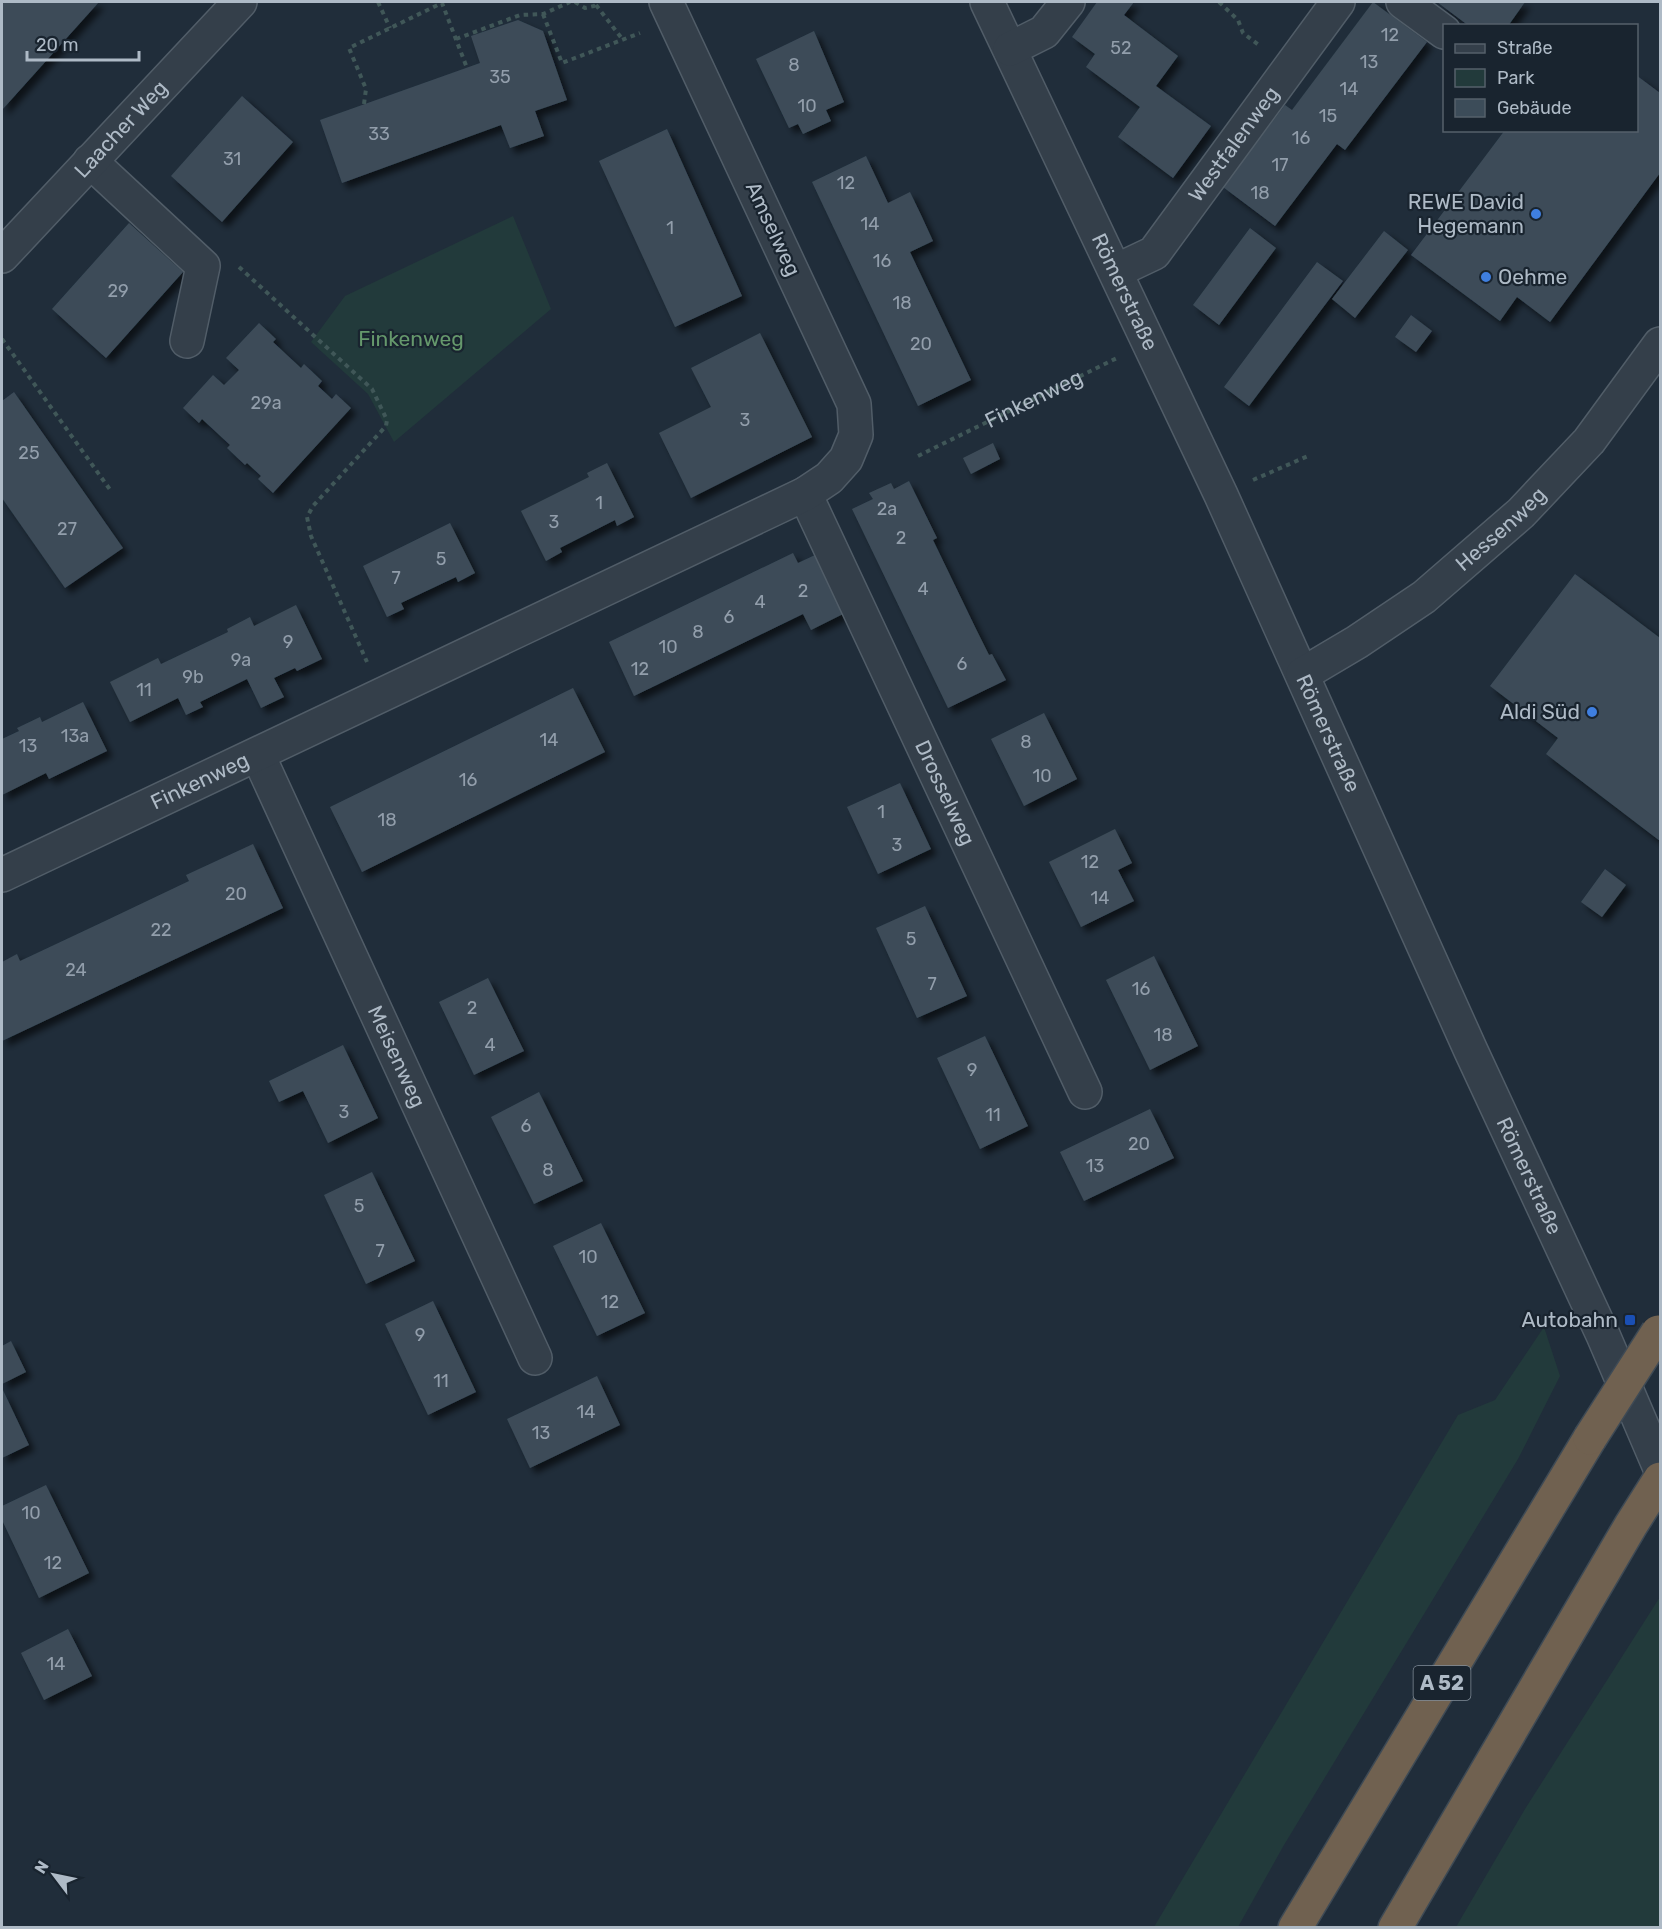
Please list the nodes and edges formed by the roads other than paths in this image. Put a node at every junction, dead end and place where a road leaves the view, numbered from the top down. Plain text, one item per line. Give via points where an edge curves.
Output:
1 (240, 2) edge
2 (987, 2) edge
3 (1068, 2) edge
4 (1338, 2) edge
5 (1403, 2) edge
6 (670, 10) edge
7 (1443, 31) edge
8 (1010, 49) junction
9 (90, 161) junction
10 (2, 256) edge
11 (1116, 271) junction
12 (187, 341) dead end
13 (1660, 344) edge
14 (846, 459) joint
15 (805, 494) junction
16 (1303, 674) junction
17 (258, 755) junction
18 (2, 875) edge
19 (1085, 1092) dead end
20 (1659, 1330) edge
21 (535, 1358) dead end
22 (1660, 1468) edge
23 (1660, 1479) edge
24 (1295, 1928) edge
25 (1395, 1928) edge

1 - 9 street, Laacher Weg
2 - 8 street, Römerstraße
3 - 8 street via 1044,32
4 - 11 street, Westfalenweg via 1154,253
5 - 7 street
6 - 14 street, Amselweg via 854,404 856,435
8 - 11 street, Römerstraße
9 - 10 street, Laacher Weg
9 - 12 street via 203,266
11 - 16 street, Römerstraße
13 - 16 street, Hessenweg via 1589,441 1521,513 1424,597
14 - 15 street, Finkenweg via 829,478
15 - 17 street, Finkenweg
15 - 19 street, Drosselweg
16 - 22 street, Römerstraße
17 - 18 street, Finkenweg
17 - 21 street, Meisenweg
20 - 24 highway, A 52, bridge
23 - 25 highway

